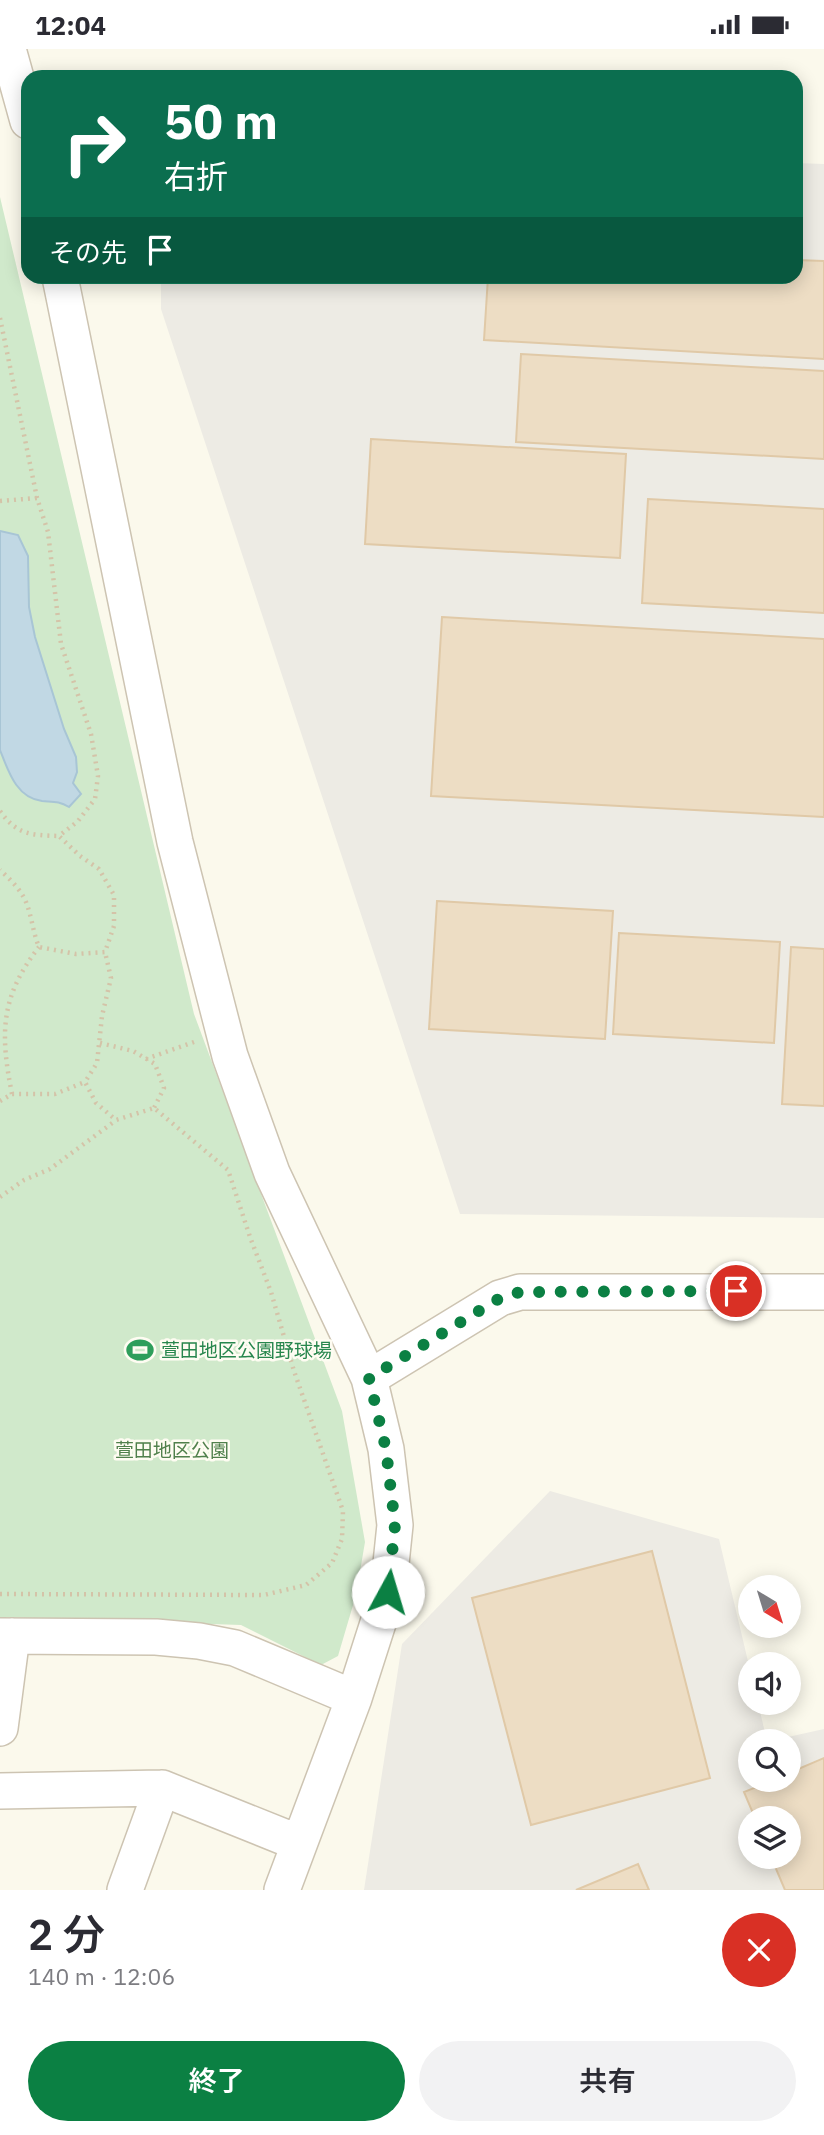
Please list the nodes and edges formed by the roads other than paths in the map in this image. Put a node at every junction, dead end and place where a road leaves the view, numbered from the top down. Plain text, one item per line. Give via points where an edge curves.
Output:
1 (8, 49) edge
2 (21, 96) edge
3 (61, 284) edge
4 (824, 1292) edge
5 (369, 1378) junction
6 (6, 1636) edge
7 (354, 1699) junction
8 (0, 1728) edge
9 (162, 1788) junction
10 (0, 1791) edge
11 (299, 1843) junction
12 (124, 1890) edge
13 (282, 1890) edge

1 - 2 street
3 - 5 street via 175,842 230,1056 272,1174
4 - 5 street via 520,1292 500,1298
5 - 7 street via 386,1449 395,1525 388,1592
6 - 7 street via 199,1641 235,1648
6 - 8 street
7 - 11 street
9 - 10 street
9 - 11 street
9 - 12 street
11 - 13 street

